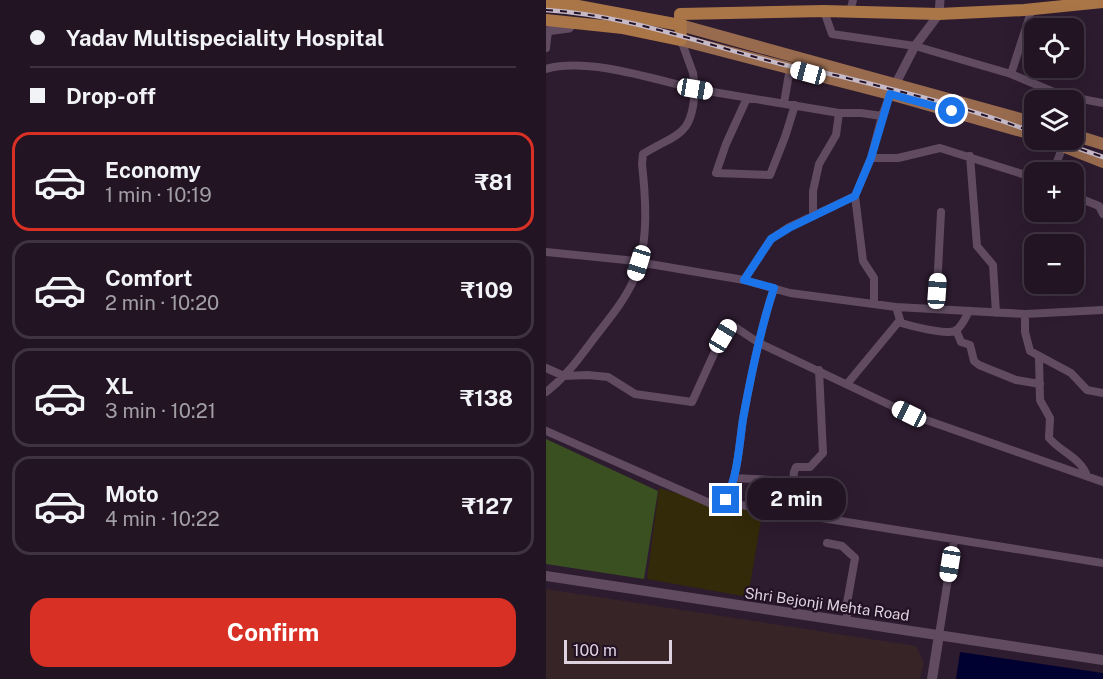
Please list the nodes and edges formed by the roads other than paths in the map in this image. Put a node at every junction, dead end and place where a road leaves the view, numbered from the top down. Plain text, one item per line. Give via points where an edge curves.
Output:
1 (940, 0) edge
2 (1079, 2) edge
3 (1103, 2) edge
4 (546, 4) edge
5 (572, 4) edge
6 (852, 6) edge
7 (1032, 9) junction
8 (824, 11) junction
9 (939, 14) junction
10 (680, 20) junction
11 (547, 27) edge
12 (681, 40) junction
13 (915, 46) junction
14 (546, 48) edge
15 (790, 68) junction
16 (546, 69) edge
17 (1011, 74) junction
18 (695, 89) junction
19 (893, 89) junction
20 (1050, 90) edge
21 (747, 98) junction
22 (1084, 98) edge
23 (784, 103) junction
24 (1103, 103) edge
25 (795, 105) junction
26 (839, 113) junction
27 (882, 116) junction
28 (1024, 120) edge
29 (1024, 131) edge
30 (1084, 138) edge
31 (1103, 144) edge
32 (1073, 150) edge
33 (970, 156) junction
34 (871, 158) junction
35 (1103, 162) edge
36 (1024, 174) edge
37 (855, 196) junction
38 (1084, 200) edge
39 (941, 212) dead end
40 (1103, 214) edge
41 (813, 216) junction
42 (546, 252) edge
43 (639, 263) junction
44 (744, 280) junction
45 (774, 288) junction
46 (874, 304) junction
47 (896, 307) junction
48 (936, 309) junction
49 (1103, 310) edge
50 (969, 311) junction
51 (996, 313) junction
52 (1025, 314) junction
53 (900, 320) junction
54 (956, 330) junction
55 (759, 343) junction
56 (1039, 358) junction
57 (546, 368) edge
58 (819, 370) junction
59 (564, 376) junction
60 (847, 384) junction
61 (1040, 384) junction
62 (546, 392) edge
63 (1103, 393) edge
64 (546, 430) edge
65 (1087, 476) junction
66 (735, 478) junction
67 (1103, 482) edge
68 (720, 502) junction
69 (954, 541) junction
70 (827, 543) dead end
71 (1103, 563) edge
72 (546, 576) edge
73 (847, 622) junction
74 (939, 635) junction
75 (1103, 660) edge
76 (933, 679) edge

1 - 9 street
2 - 3 highway
2 - 7 highway
4 - 5 highway
5 - 10 highway
6 - 8 highway
6 - 9 highway
7 - 9 highway
7 - 17 street
8 - 10 highway
8 - 13 street via 832,34
9 - 13 street
10 - 12 highway
10 - 19 main road
11 - 12 highway via 568,21
11 - 14 street
12 - 15 main road
12 - 18 street
13 - 17 street
13 - 19 street
15 - 19 main road
15 - 23 street
16 - 18 street via 560,65 607,68
17 - 20 street
18 - 21 street
18 - 43 street via 694,111 683,132 643,154 644,229
19 - 27 street
19 - 28 main road
19 - 29 main road
21 - 23 street
21 - 25 street via 716,172 770,176
22 - 24 street
23 - 25 street
25 - 26 street
26 - 27 street
26 - 41 street via 836,135 819,164
27 - 34 street
30 - 31 main road
32 - 35 main road
33 - 34 street via 940,148 898,158
33 - 36 street
33 - 51 street via 977,246 993,266
34 - 37 street
37 - 41 street
37 - 46 street via 863,261 874,278
38 - 40 street via 1099,206
39 - 48 street
41 - 44 street via 771,239
42 - 43 street
43 - 44 street
43 - 59 street via 634,280 612,315
44 - 45 street
45 - 46 street
45 - 55 street
46 - 47 street
47 - 48 street
47 - 53 street
48 - 50 street
49 - 52 street
50 - 51 street
50 - 54 street
51 - 52 street
52 - 56 street via 1027,342
53 - 54 street via 926,330
53 - 60 street
54 - 61 street via 961,342 970,345 979,365 1016,380
55 - 58 street
55 - 59 street via 729,326 692,402 635,394 608,377
55 - 66 street
56 - 61 street
56 - 63 street via 1071,373 1087,390
57 - 59 street
58 - 60 street
58 - 66 street via 823,453 810,467 796,467 793,481
59 - 62 street
60 - 65 street via 909,414
61 - 65 street via 1040,400 1050,418 1049,438 1079,461
64 - 68 street via 714,505
65 - 67 street
66 - 68 street via 726,500
68 - 69 street
69 - 71 street
69 - 74 street
70 - 73 street via 842,546 855,558
72 - 73 main road, Shri Bejonji Mehta Road
73 - 74 main road, Shri Bejonji Mehta Road
74 - 75 main road, Shri Bejonji Mehta Road
74 - 76 main road

